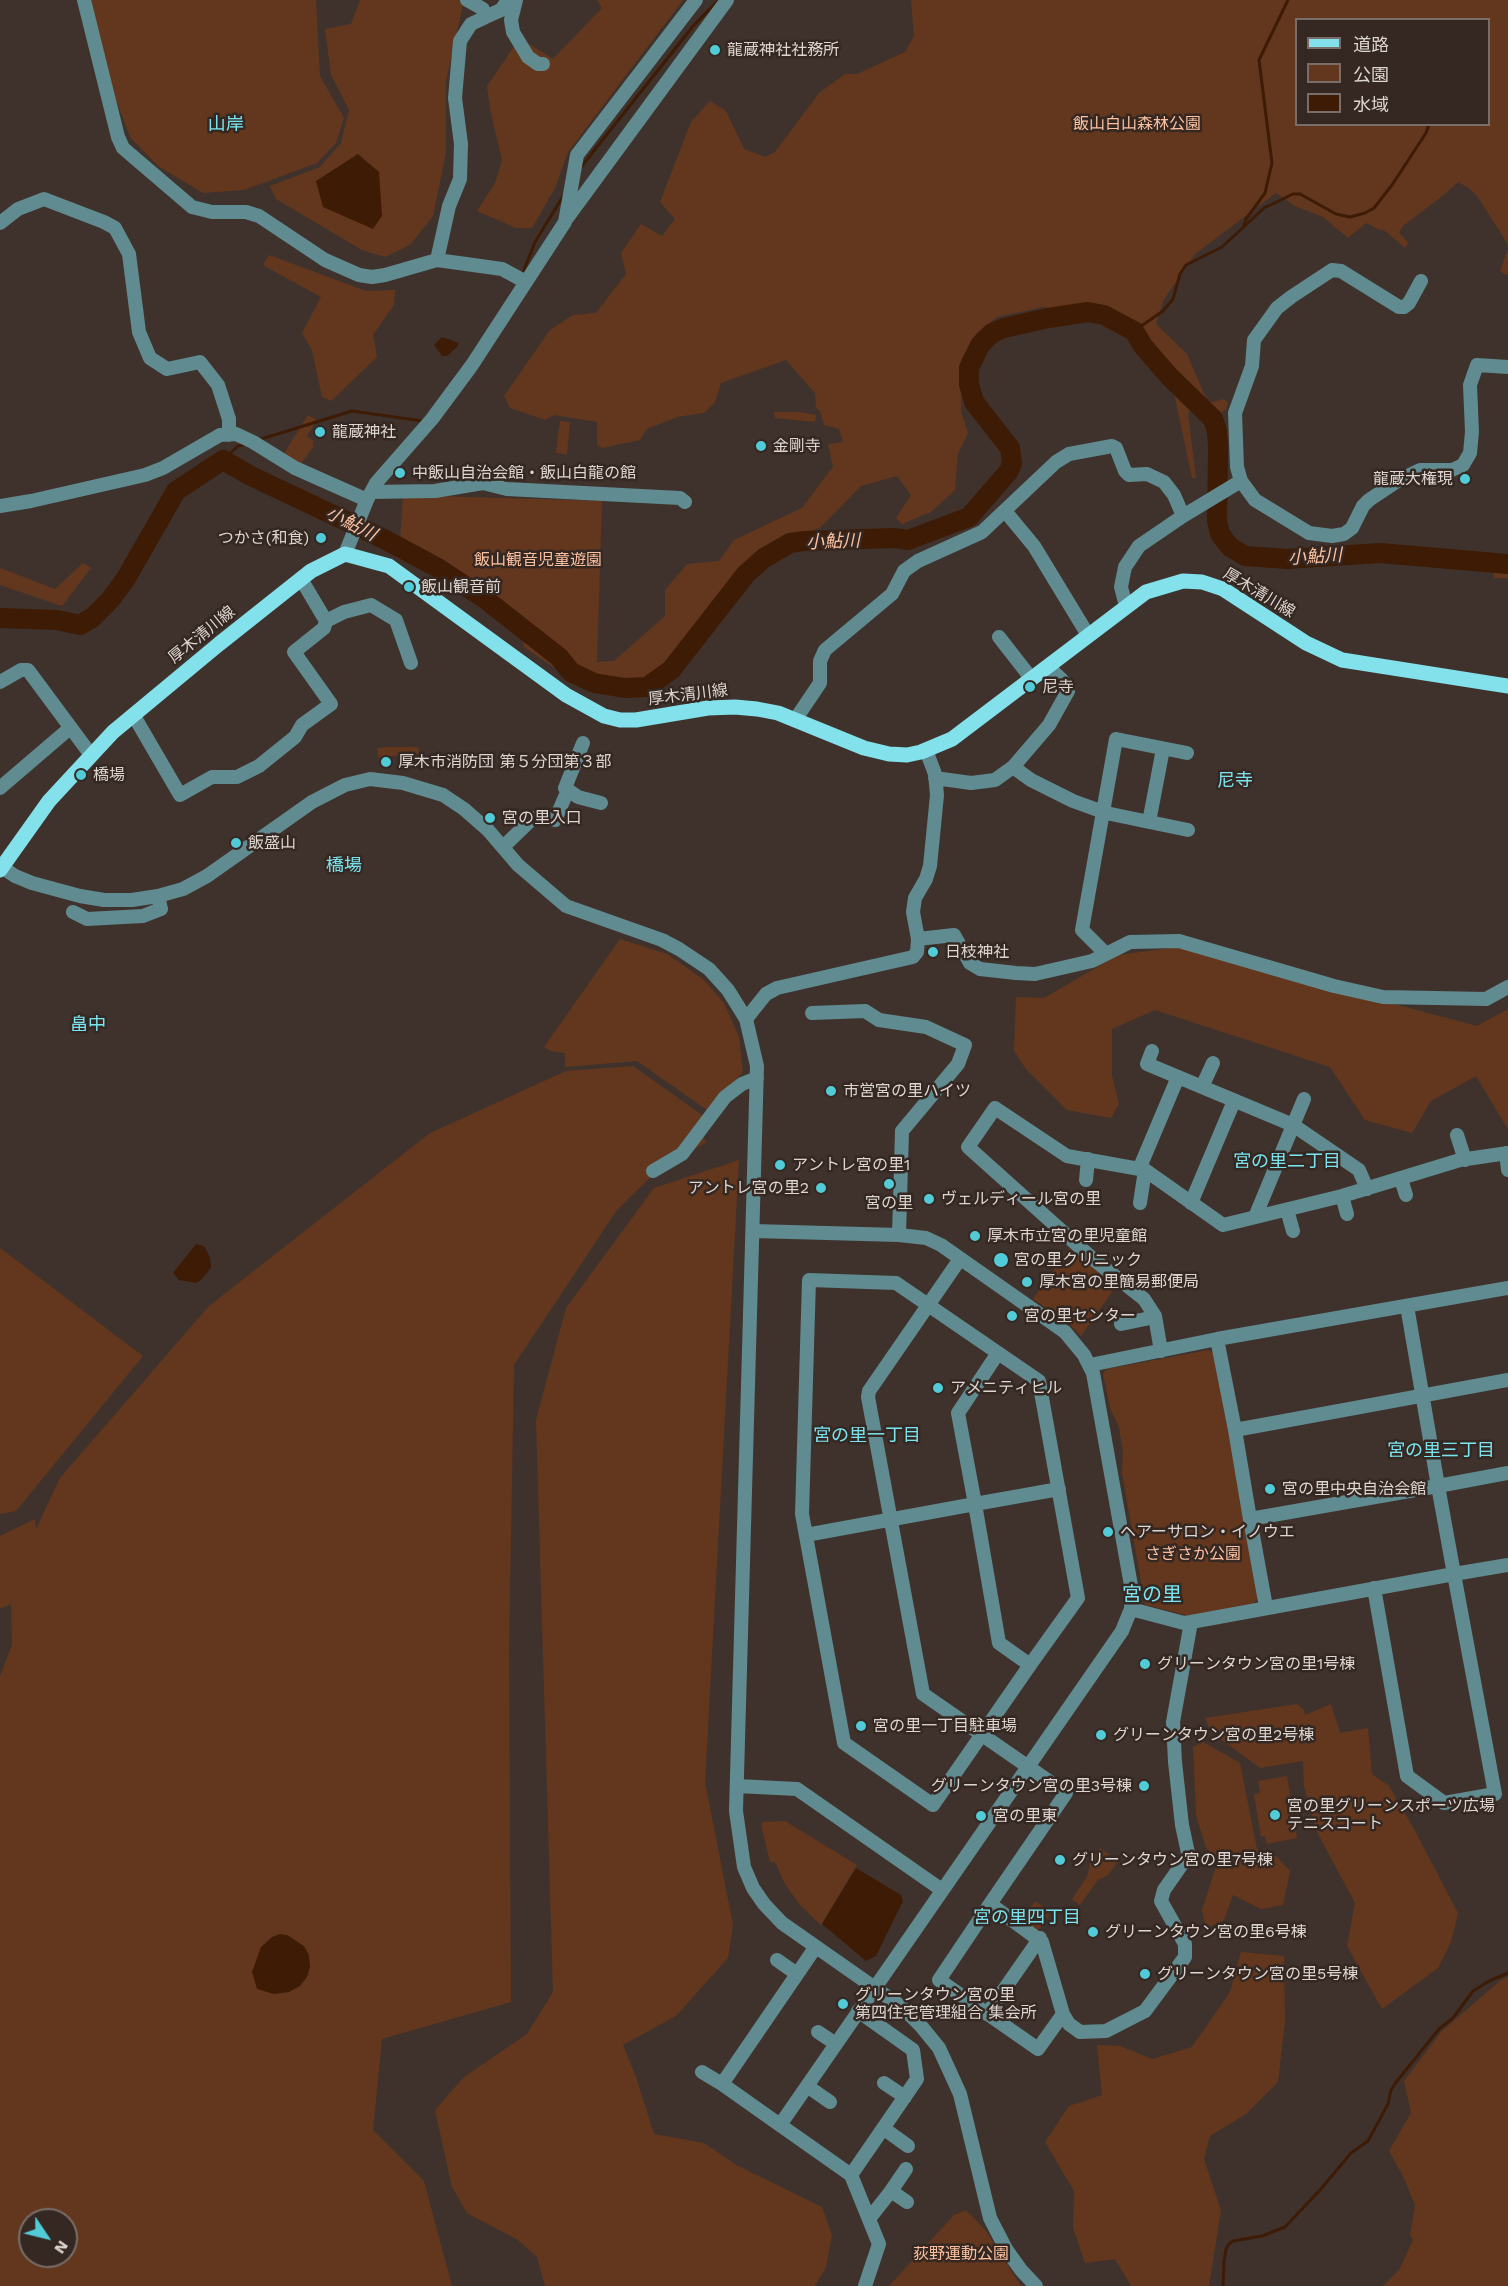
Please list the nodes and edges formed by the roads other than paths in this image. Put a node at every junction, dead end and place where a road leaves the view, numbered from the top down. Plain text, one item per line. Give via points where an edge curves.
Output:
1 (84, 0) edge
2 (508, 0) edge
3 (516, 0) edge
4 (696, 0) edge
5 (727, 0) edge
6 (461, 1) edge
7 (483, 18) junction
8 (543, 64) dead end
9 (564, 222) junction
10 (0, 223) edge
11 (437, 260) junction
12 (1421, 281) dead end
13 (526, 282) junction
14 (1508, 367) edge
15 (229, 435) junction
16 (1237, 483) junction
17 (367, 500) junction
18 (685, 502) dead end
19 (0, 506) edge
20 (1005, 511) junction
21 (1184, 515) junction
22 (348, 548) junction
23 (301, 579) junction
24 (1126, 606) junction
25 (327, 621) junction
26 (1088, 635) junction
27 (999, 637) dead end
28 (411, 663) dead end
29 (1048, 667) junction
30 (1031, 678) junction
31 (0, 682) edge
32 (1508, 686) edge
33 (134, 716) junction
34 (795, 720) junction
35 (70, 728) junction
36 (583, 743) dead end
37 (1163, 748) junction
38 (926, 750) junction
39 (1187, 753) dead end
40 (91, 755) junction
41 (1013, 768) junction
42 (935, 778) junction
43 (0, 788) edge
44 (568, 790) junction
45 (601, 803) dead end
46 (1103, 811) junction
47 (1149, 822) junction
48 (1188, 830) dead end
49 (503, 847) junction
50 (1, 868) edge
51 (158, 896) junction
52 (73, 912) dead end
53 (918, 939) junction
54 (1105, 953) junction
55 (1508, 987) edge
56 (812, 1013) dead end
57 (746, 1019) junction
58 (1152, 1051) dead end
59 (1213, 1063) dead end
60 (1178, 1077) junction
61 (757, 1078) junction
62 (1202, 1087) junction
63 (1304, 1099) dead end
64 (1234, 1101) junction
65 (1293, 1125) junction
66 (1457, 1135) dead end
67 (1507, 1153) edge
68 (1088, 1159) junction
69 (1465, 1160) junction
70 (1142, 1168) junction
71 (1508, 1170) edge
72 (653, 1171) dead end
73 (1401, 1179) junction
74 (1086, 1180) dead end
75 (1367, 1189) junction
76 (1406, 1195) dead end
77 (1342, 1196) junction
78 (1140, 1203) dead end
79 (1191, 1203) junction
80 (1287, 1210) junction
81 (1347, 1214) dead end
82 (1255, 1217) junction
83 (754, 1231) junction
84 (1293, 1231) dead end
85 (899, 1235) junction
86 (960, 1259) junction
87 (1508, 1288) edge
88 (928, 1305) junction
89 (1407, 1306) junction
90 (1155, 1317) junction
91 (1121, 1324) dead end
92 (1217, 1339) junction
93 (1161, 1351) junction
94 (998, 1353) junction
95 (1090, 1365) junction
96 (1508, 1380) edge
97 (1422, 1396) junction
98 (1235, 1430) junction
99 (1508, 1473) edge
100 (1438, 1485) junction
101 (1059, 1489) junction
102 (975, 1504) junction
103 (890, 1518) junction
104 (1250, 1519) junction
105 (806, 1534) junction
106 (1508, 1565) edge
107 (1454, 1574) junction
108 (1374, 1588) junction
109 (1266, 1607) junction
110 (1131, 1609) junction
111 (1191, 1622) junction
112 (1030, 1665) junction
113 (982, 1736) junction
114 (1028, 1766) junction
115 (737, 1786) junction
116 (1502, 1792) edge
117 (942, 1890) junction
118 (990, 1904) junction
119 (1040, 1938) junction
120 (815, 1947) junction
121 (777, 1960) dead end
122 (797, 1974) junction
123 (875, 1988) junction
124 (858, 2012) junction
125 (987, 2014) junction
126 (1063, 2014) junction
127 (818, 2032) dead end
128 (836, 2044) junction
129 (702, 2072) dead end
130 (884, 2083) dead end
131 (722, 2084) junction
132 (807, 2086) junction
133 (905, 2097) junction
134 (830, 2102) dead end
135 (780, 2124) junction
136 (883, 2128) junction
137 (908, 2146) dead end
138 (906, 2169) dead end
139 (851, 2175) junction
140 (891, 2191) junction
141 (908, 2202) dead end
142 (870, 2219) junction
143 (865, 2286) edge
144 (1036, 2286) edge

1 - 11 street via 123,148 192,207 259,216 325,260 359,275 385,275
2 - 7 street via 501,10
3 - 8 street via 511,20 513,32 528,57
4 - 9 street via 578,155
5 - 9 street
6 - 7 street via 483,9
7 - 11 street via 471,24 460,41 455,98 461,144 460,179 449,206
9 - 13 street
10 - 15 street via 18,209 44,200 115,228 129,254 139,332 150,358 167,369 200,362 218,385 229,419
11 - 13 street via 502,269
12 - 16 street via 1409,303 1399,307 1341,271 1332,270 1277,308 1254,340 1252,366 1235,413
13 - 17 street via 472,365 376,483
14 - 16 street via 1477,365 1470,385 1470,453 1463,465 1452,470 1420,470 1399,480 1369,500 1344,534 1309,533 1256,500
15 - 17 street via 253,442 295,468
15 - 19 street via 220,435 145,475
16 - 21 street
17 - 18 street via 483,483 507,489 680,498
17 - 22 street
20 - 21 street via 1069,454 1112,446 1129,475 1147,474 1164,482
20 - 26 street via 1034,546
20 - 34 street via 982,532 904,571 892,594 825,650 820,661 820,683
21 - 24 street via 1138,546 1129,560 1121,586
22 - 23 main road, 厚木清川線
22 - 34 main road, 厚木清川線 via 389,566 566,694 604,716 636,720 735,707 778,713
23 - 25 street
23 - 33 main road, 厚木清川線
24 - 26 main road, 厚木清川線
24 - 32 main road, 厚木清川線 via 1165,585 1202,582 1223,589 1306,643 1342,660
25 - 28 street via 371,605 396,620
25 - 33 street via 324,628 294,652 331,704 302,725 295,737 259,766 237,777 212,777 180,795
26 - 29 main road, 厚木清川線
27 - 30 street
29 - 30 main road, 厚木清川線
29 - 41 street via 1068,692 1049,725
30 - 38 main road, 厚木清川線 via 952,739
31 - 35 street via 28,670
33 - 40 main road, 厚木清川線
34 - 38 main road, 厚木清川線 via 889,754
35 - 40 street
35 - 43 street
36 - 44 street via 565,788
37 - 39 street
37 - 46 street via 1116,739
37 - 47 street
38 - 42 street
40 - 50 main road, 厚木清川線 via 50,801
41 - 42 street via 995,780 971,783
41 - 46 street via 1073,801
42 - 53 street via 930,866 915,897 913,912
44 - 45 street
44 - 49 street via 555,820 532,819
46 - 47 street
46 - 54 street via 1082,930
47 - 48 street
49 - 51 street via 464,809 443,795 403,783 370,779 345,785 312,802 207,876
49 - 57 street via 566,906 662,940 693,957 728,990
50 - 51 street via 32,883 80,896 132,900
51 - 52 street via 161,909 143,916 87,920
53 - 54 street via 954,935 970,963 980,969 1035,975 1092,961
53 - 57 street via 913,957 777,988 766,994
54 - 55 street via 1130,942 1179,941 1383,997 1486,999
56 - 85 street via 865,1011 879,1020 926,1027 969,1046 958,1065 902,1131
57 - 61 street
58 - 60 street via 1147,1064
59 - 62 street
60 - 62 street
60 - 70 street
61 - 72 street via 725,1097 682,1154
61 - 83 street
62 - 64 street
63 - 65 street
64 - 65 street
64 - 79 street
65 - 75 street via 1359,1170
65 - 82 street
66 - 69 street
67 - 69 street
67 - 71 street
68 - 70 street
68 - 74 street
68 - 90 street via 1037,1145 995,1108 968,1147 1093,1259 1140,1294
69 - 73 street
70 - 78 street
70 - 79 street
73 - 75 street
73 - 76 street
75 - 77 street
77 - 80 street
77 - 81 street
79 - 82 street via 1223,1225
80 - 82 street
80 - 84 street
83 - 85 street
83 - 115 street
85 - 86 street via 926,1238
86 - 88 street
86 - 95 street via 1065,1332
87 - 89 street
88 - 94 street
88 - 103 street via 869,1391
88 - 105 street via 896,1283 809,1280 802,1514
89 - 92 street
89 - 97 street
90 - 91 street
90 - 93 street
92 - 93 street
92 - 98 street
93 - 95 street
94 - 101 street via 1039,1382
94 - 102 street via 958,1413
95 - 110 street via 1131,1582
96 - 97 street
97 - 98 street
97 - 100 street
98 - 104 street
99 - 100 street
100 - 104 street
100 - 107 street
101 - 102 street
101 - 112 street via 1078,1598
102 - 103 street
102 - 112 street via 999,1643
103 - 105 street
103 - 113 street via 923,1694
104 - 109 street
105 - 113 street via 846,1745 933,1805
106 - 107 street
107 - 108 street
107 - 116 street
108 - 109 street
108 - 116 street via 1407,1776 1444,1803
109 - 111 street
110 - 111 street
110 - 114 street via 1122,1631
111 - 126 street via 1173,1722 1188,1853 1161,1901 1185,1944 1185,1957 1145,2012 1130,2020 1106,2031 1085,2032 1069,2024
112 - 113 street
113 - 114 street
114 - 117 street
114 - 118 street via 1066,1793
115 - 117 street via 796,1788
115 - 120 street via 740,1846 753,1888 782,1923
117 - 123 street
118 - 119 street
118 - 125 street via 939,1980
119 - 125 street
119 - 126 street
120 - 122 street
120 - 123 street
121 - 122 street
122 - 131 street
123 - 124 street
123 - 144 street via 912,2017 939,2048 960,2094 990,2218 1006,2250
124 - 128 street
124 - 133 street via 913,2050 917,2079
125 - 126 street via 1038,2049
127 - 128 street
128 - 132 street
129 - 131 street
130 - 133 street
131 - 135 street
132 - 134 street
132 - 135 street
133 - 136 street
135 - 139 street
136 - 137 street
136 - 139 street
138 - 140 street
139 - 142 street
140 - 141 street
140 - 142 street
142 - 143 street via 879,2244

